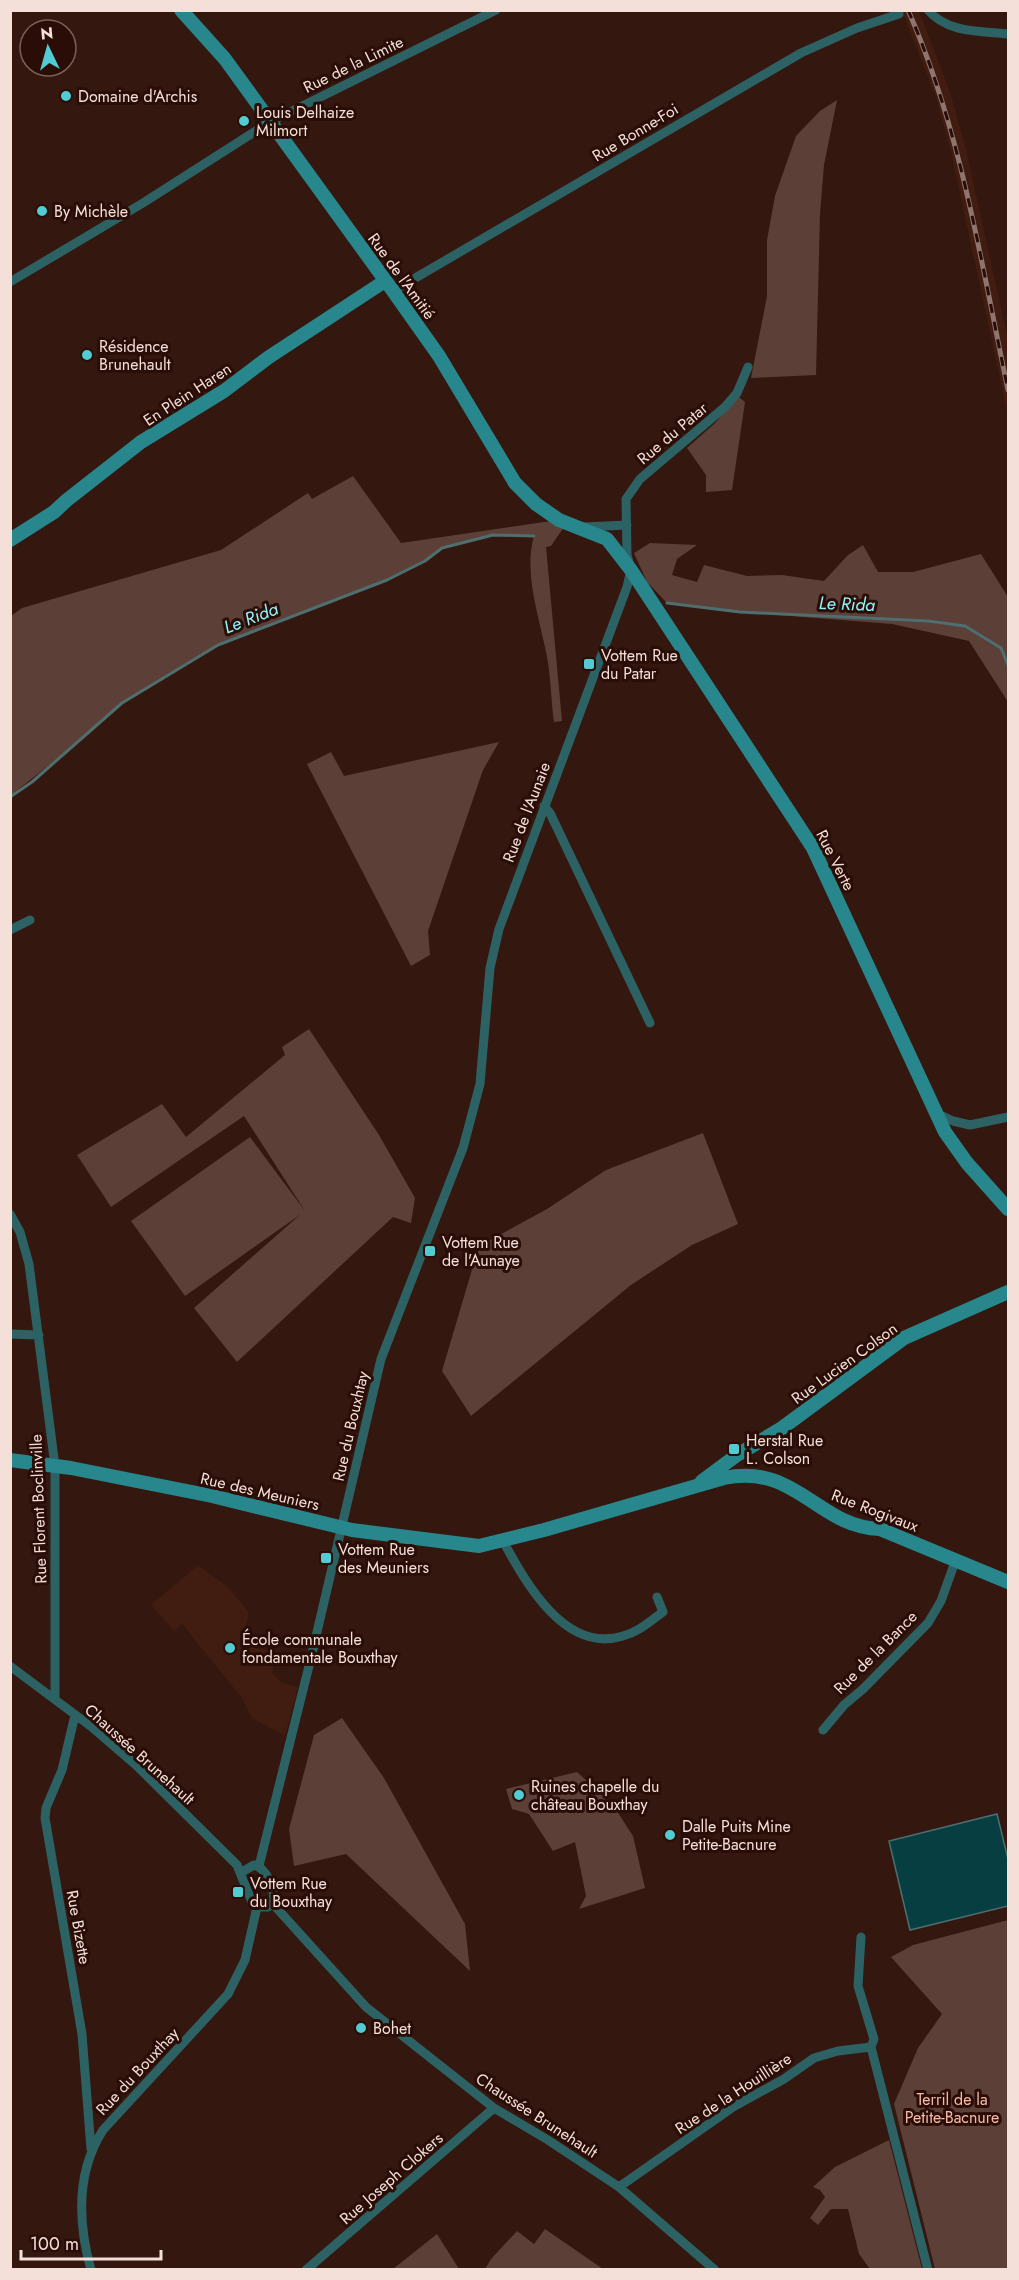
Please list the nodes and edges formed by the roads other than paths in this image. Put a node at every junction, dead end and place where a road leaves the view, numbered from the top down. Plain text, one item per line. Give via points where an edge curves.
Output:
1 (181, 10) edge
2 (496, 10) edge
3 (928, 10) edge
4 (898, 14) dead end
5 (1008, 34) edge
6 (270, 122) junction
7 (10, 282) edge
8 (389, 286) junction
9 (748, 367) dead end
10 (627, 525) junction
11 (584, 527) junction
12 (608, 539) joint
13 (10, 540) edge
14 (631, 570) junction
15 (544, 806) junction
16 (30, 920) dead end
17 (10, 930) edge
18 (650, 1023) dead end
19 (483, 1072) joint
20 (934, 1112) junction
21 (1008, 1117) edge
22 (1008, 1209) edge
23 (10, 1214) edge
24 (1008, 1292) edge
25 (10, 1334) edge
26 (39, 1335) junction
27 (736, 1456) junction
28 (10, 1460) edge
29 (55, 1466) junction
30 (740, 1474) junction
31 (695, 1486) junction
32 (342, 1528) junction
33 (503, 1541) junction
34 (956, 1559) junction
35 (1008, 1582) edge
36 (657, 1597) dead end
37 (663, 1612) junction
38 (671, 1620) dead end
39 (10, 1666) edge
40 (55, 1699) junction
41 (75, 1715) junction
42 (823, 1730) dead end
43 (259, 1866) junction
44 (242, 1872) junction
45 (273, 1904) junction
46 (257, 1906) junction
47 (861, 1937) dead end
48 (871, 2047) junction
49 (494, 2108) junction
50 (90, 2149) junction
51 (620, 2187) junction
52 (91, 2270) edge
53 (306, 2270) edge
54 (715, 2270) edge
55 (928, 2270) edge

1 - 6 street, Rue de l'Amitié via 225,59
2 - 6 street, Rue de la Limite
3 - 5 street via 948,26
4 - 8 street, Rue Bonne-Foi via 857,27 801,53
6 - 7 street, Rue de la Limite
6 - 8 street, Rue de l'Amitié
8 - 11 street, Rue de l'Amitié via 445,365 515,483 559,520
8 - 13 street, En Plein Haren via 269,357 215,397 141,442 54,512
9 - 10 street, Rue du Patar via 737,393 725,407 640,479 626,499
10 - 11 street
10 - 14 street, Rue du Patar
11 - 12 street, Rue de l'Amitié
12 - 14 street, Rue Verte
14 - 15 street, Rue de l'Aunaie
14 - 20 street, Rue Verte via 813,848
15 - 18 street
15 - 19 street, Rue de l'Aunaie via 494,948
16 - 17 street
19 - 32 street, Rue du Bouxhtay via 463,1148 381,1359
20 - 21 street via 970,1125
20 - 22 street, Rue Verte via 967,1163
23 - 26 street, Rue Florent Boclinville via 29,1264
24 - 27 street, Rue Lucien Colson via 904,1338 782,1428
25 - 26 street
26 - 29 street, Rue Florent Boclinville
27 - 30 street
27 - 31 street
28 - 29 street, Rue des Meuniers
29 - 32 street, Rue des Meuniers via 212,1496
29 - 40 street, Rue Florent Boclinville
30 - 31 street, Rue Rogivaux
30 - 34 street, Rue Rogivaux via 778,1480 834,1515
31 - 33 street, Rue des Meuniers
32 - 33 street, Rue des Meuniers via 479,1545
32 - 43 street, Rue du Bouxhtay
33 - 37 street via 527,1582 554,1616 576,1632 595,1639 622,1637
34 - 35 street, Rue Rogivaux
34 - 42 street, Rue de la Bance via 941,1601 928,1623
36 - 37 street
37 - 38 street
39 - 40 street, Chaussée Brunehault
40 - 41 street, Chaussée Brunehault
41 - 44 street, Chaussée Brunehault via 136,1765
41 - 50 street, Rue Bizette via 45,1818 82,2034
43 - 44 street via 249,1866
43 - 45 street, Chaussée Brunehault via 273,1891
44 - 46 street, Chaussée Brunehault
45 - 46 street
45 - 49 street, Chaussée Brunehault via 366,2007
46 - 50 street, Rue du Bouxthay via 245,1960 228,1994
47 - 48 street via 858,1986 874,2039
48 - 51 street, Rue de la Houillière via 814,2058 734,2107
48 - 55 street
49 - 51 street, Chaussée Brunehault
49 - 53 street, Rue Joseph Clokers
50 - 52 street, Rue du Bouxthay via 81,2211
51 - 54 street, Chaussée Brunehault

